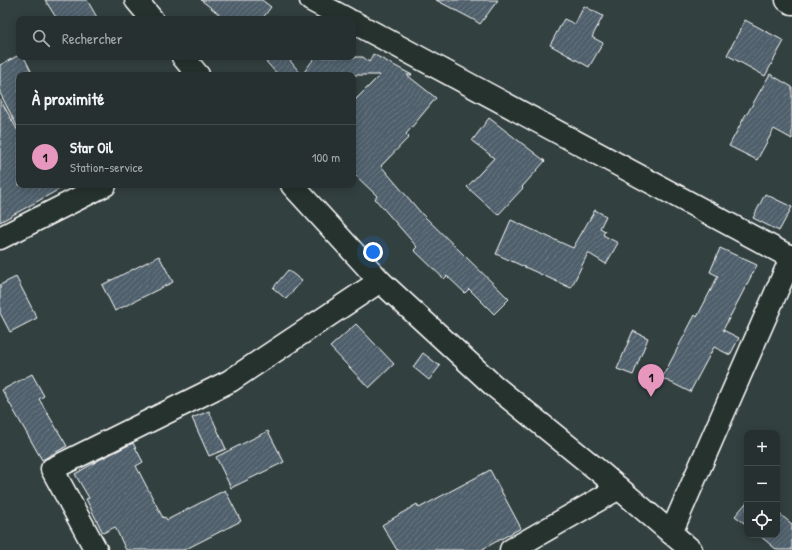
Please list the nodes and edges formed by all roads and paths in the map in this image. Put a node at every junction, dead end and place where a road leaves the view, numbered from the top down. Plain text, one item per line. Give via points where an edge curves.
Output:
1 (136, 0) edge
2 (311, 0) edge
3 (787, 0) edge
4 (792, 3) edge
5 (149, 16) edge
6 (341, 16) edge
7 (356, 24) edge
8 (186, 60) edge
9 (196, 72) edge
10 (99, 188) edge
11 (295, 188) edge
12 (0, 238) edge
13 (792, 257) edge
14 (380, 281) junction
15 (619, 488) junction
16 (671, 533) junction
17 (515, 549) edge
18 (96, 550) edge
19 (691, 550) edge

1 - 5 street
2 - 6 street
3 - 4 street
7 - 13 street
8 - 9 street
10 - 12 street
11 - 14 street
13 - 16 street
14 - 15 street via 493,385
14 - 18 street via 230,381 52,469
15 - 16 street
15 - 17 street
16 - 19 street

